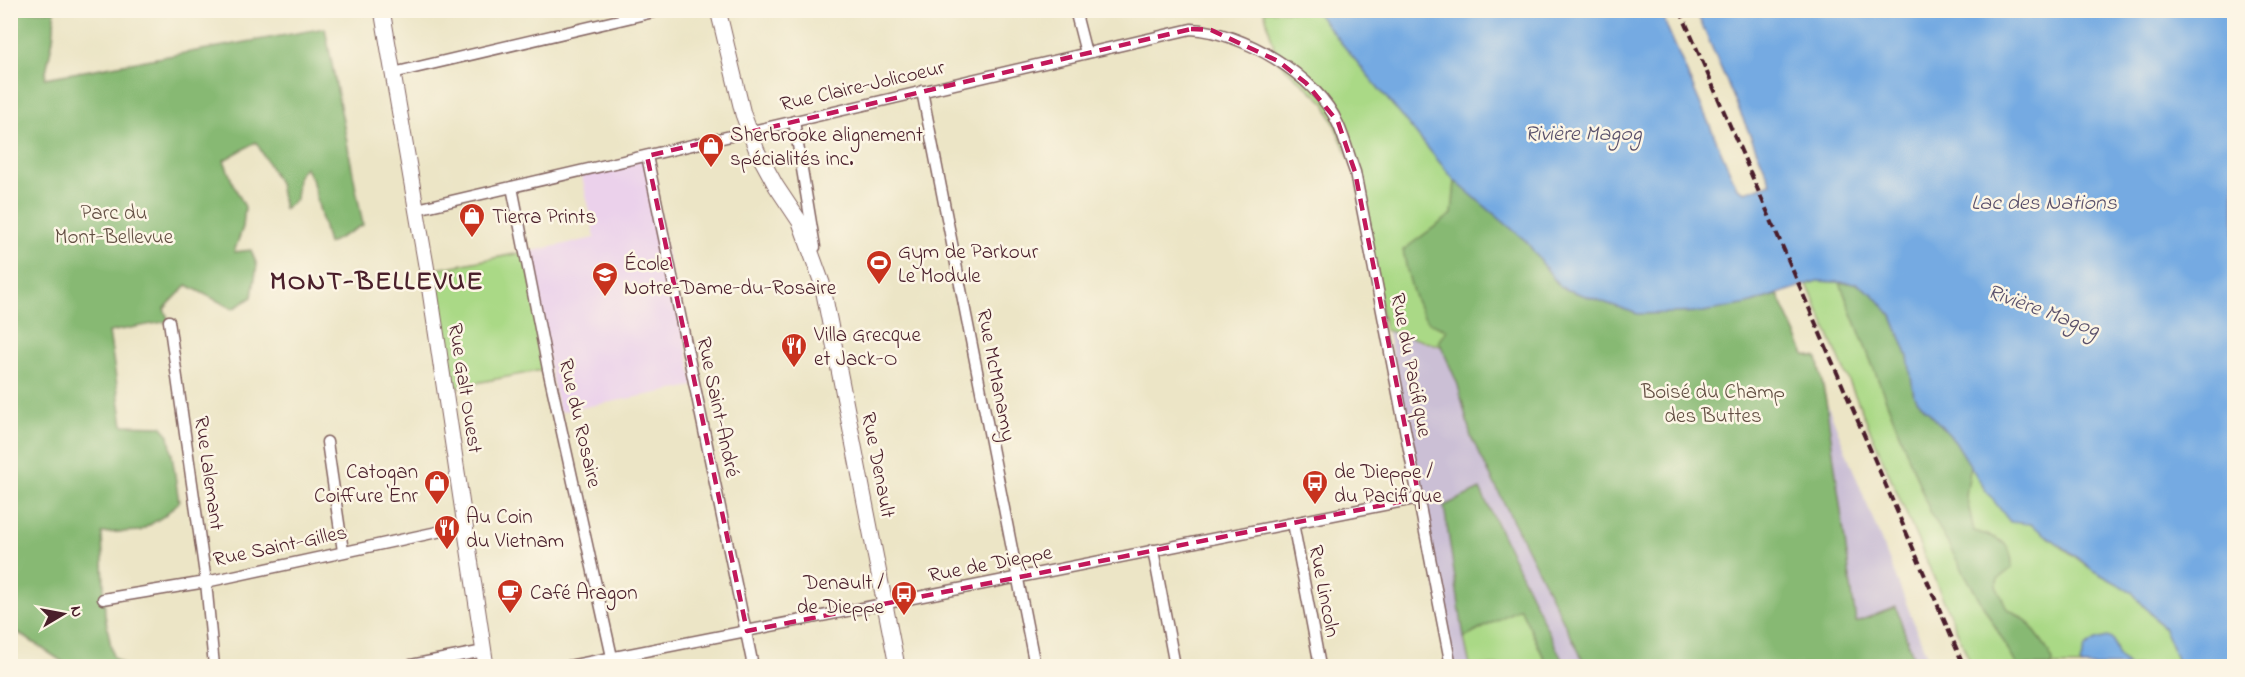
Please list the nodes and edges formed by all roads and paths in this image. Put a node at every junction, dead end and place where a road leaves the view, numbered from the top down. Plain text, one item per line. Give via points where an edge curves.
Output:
1 (382, 10) edge
2 (662, 10) edge
3 (718, 10) edge
4 (1075, 10) edge
5 (1086, 53) junction
6 (393, 73) junction
7 (1306, 83) joint
8 (922, 91) junction
9 (794, 121) junction
10 (750, 132) junction
11 (647, 156) junction
12 (512, 187) junction
13 (417, 209) junction
14 (818, 271) junction
15 (169, 321) dead end
16 (327, 442) dead end
17 (1419, 498) junction
18 (1293, 523) junction
19 (465, 526) junction
20 (1153, 550) junction
21 (343, 551) junction
22 (1017, 578) junction
23 (206, 582) junction
24 (103, 599) dead end
25 (886, 604) junction
26 (747, 631) junction
27 (485, 659) edge
28 (613, 662) edge
29 (214, 666) edge
30 (406, 666) edge
31 (569, 666) edge
32 (753, 666) edge
33 (897, 666) edge
34 (1035, 666) edge
35 (1175, 666) edge
36 (1320, 666) edge
37 (1450, 666) edge

1 - 6 main road, Rue Galt Ouest
2 - 6 street
3 - 10 main road, Rue Denault
4 - 5 street
5 - 7 street, Rue Claire-Jolicoeur via 1191,29 1211,30 1241,40
5 - 8 street, Rue Claire-Jolicoeur
6 - 13 main road, Rue Galt Ouest
7 - 17 street, Rue du Pacifique via 1338,122 1355,172
8 - 9 street, Rue Claire-Jolicoeur
8 - 22 street, Rue McManamy
9 - 10 street, Rue Claire-Jolicoeur
9 - 14 street, Rue Denault
10 - 11 street, Rue Claire-Jolicoeur
10 - 14 main road, Rue Denault via 776,186 800,222
11 - 12 street, Rue Claire-Jolicoeur
11 - 26 street, Rue Saint-André
12 - 13 street, Rue Claire-Jolicoeur
12 - 28 street, Rue du Rosaire
13 - 19 main road, Rue Galt Ouest
14 - 25 main road, Rue Denault
15 - 23 street, Rue Lalemant
16 - 21 street
17 - 18 street, Rue de Dieppe
17 - 37 street, Rue du Pacifique
18 - 20 street, Rue de Dieppe
18 - 36 street, Rue Lincoln
19 - 21 street, Rue Saint-Gilles
19 - 27 main road, Rue Galt Ouest
20 - 22 street, Rue de Dieppe
20 - 35 street
21 - 23 street, Rue Saint-Gilles
22 - 25 street, Rue de Dieppe
22 - 34 street, Rue McManamy
23 - 24 street, Rue Saint-Gilles
23 - 29 street, Rue Lalemant
25 - 26 street, Rue de Dieppe
25 - 33 main road, Rue Denault
26 - 28 street, Rue de Dieppe
26 - 32 street, Rue Saint-André
27 - 30 street
28 - 31 street, Rue de Dieppe

